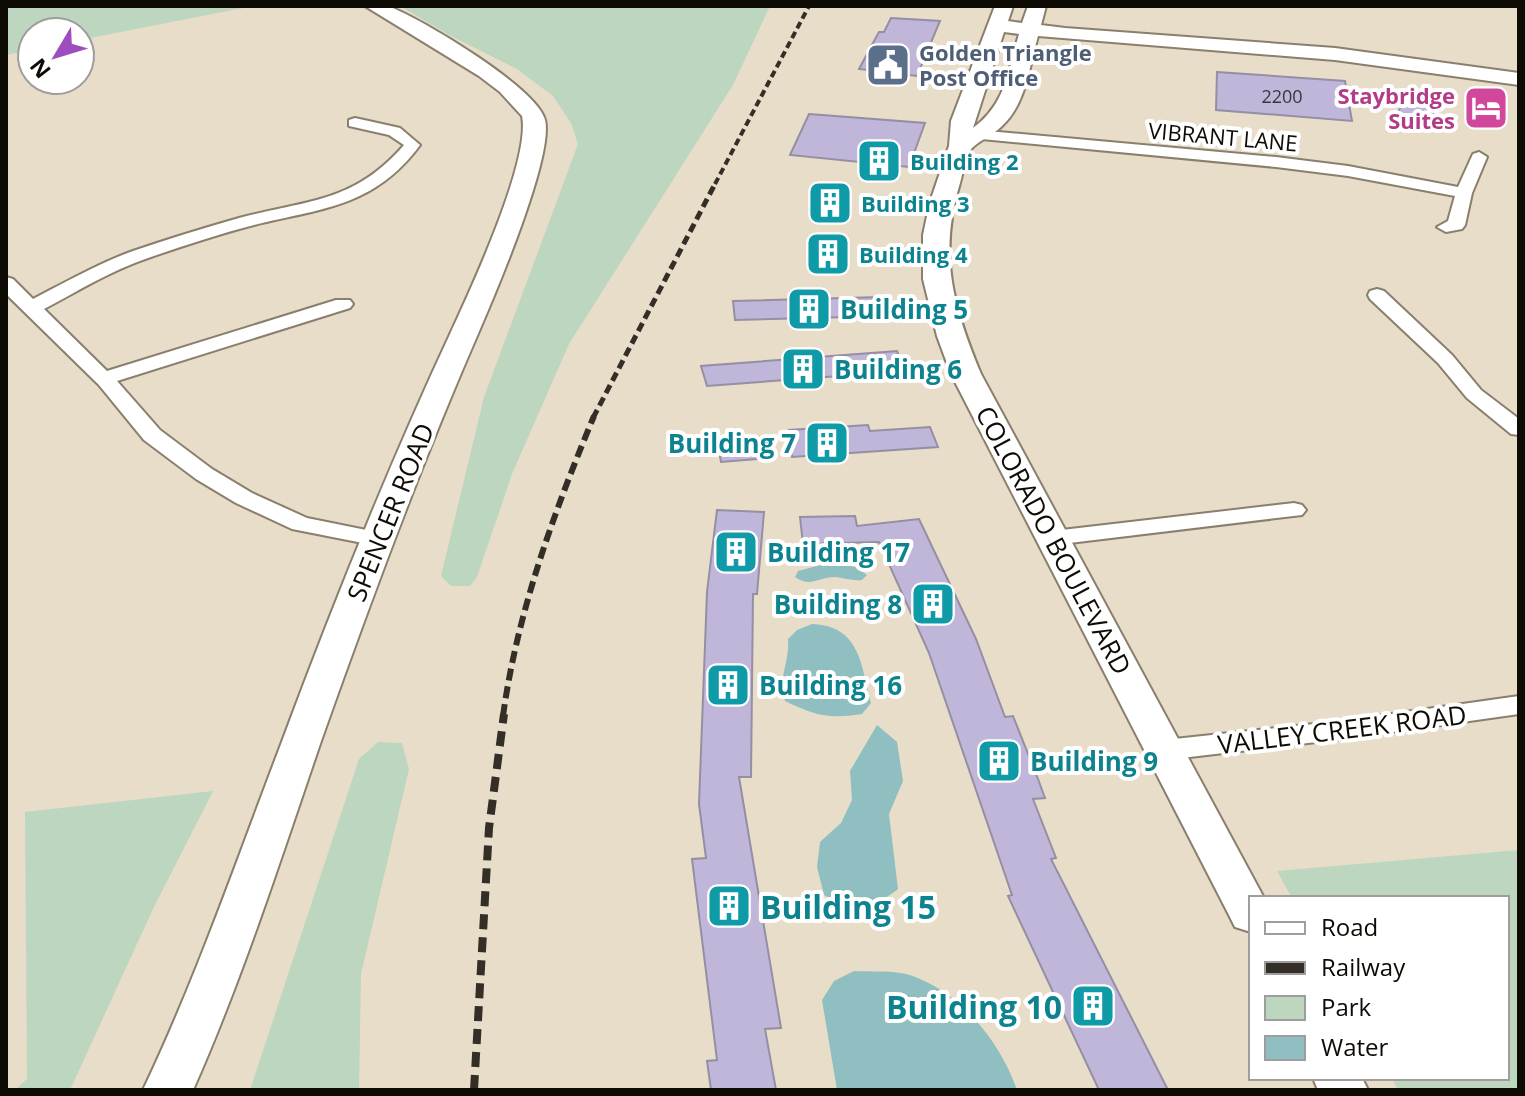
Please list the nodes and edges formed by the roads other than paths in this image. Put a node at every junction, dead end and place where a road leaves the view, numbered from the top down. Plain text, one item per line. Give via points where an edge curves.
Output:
1 (374, 6) edge
2 (1000, 15) edge
3 (1033, 20) edge
4 (1208, 38) junction
5 (1519, 70) edge
6 (1519, 79) edge
7 (355, 123) dead end
8 (968, 141) junction
9 (1479, 157) dead end
10 (1464, 193) junction
11 (1446, 227) dead end
12 (6, 283) edge
13 (1377, 295) dead end
14 (343, 304) dead end
15 (31, 308) junction
16 (103, 379) junction
17 (1519, 429) edge
18 (1294, 510) dead end
19 (1053, 538) junction
20 (378, 539) junction
21 (1519, 705) edge
22 (1165, 750) junction
23 (1249, 911) edge
24 (168, 1090) edge

1 - 20 street, SPENCER ROAD via 504,84 532,113 535,129 534,147 491,274
2 - 3 street
2 - 8 street, COLORADO BOULEVARD via 962,121
3 - 4 street
3 - 8 street, COLORADO BOULEVARD via 1014,95 1004,112
4 - 5 street via 1350,46
4 - 6 street
7 - 15 street via 382,127 412,145 363,190 139,255
8 - 10 street, VIBRANT LANE via 1016,140 1276,162
8 - 19 street, COLORADO BOULEVARD via 942,202 936,279 966,374
9 - 10 street
10 - 11 street via 1456,225
12 - 15 street
13 - 17 street via 1474,394
14 - 16 street
15 - 16 street
16 - 20 street via 152,435 244,498 300,524
18 - 19 street
19 - 22 street, COLORADO BOULEVARD
20 - 24 street, SPENCER ROAD via 202,1016
21 - 22 street, VALLEY CREEK ROAD
22 - 23 street, COLORADO BOULEVARD

